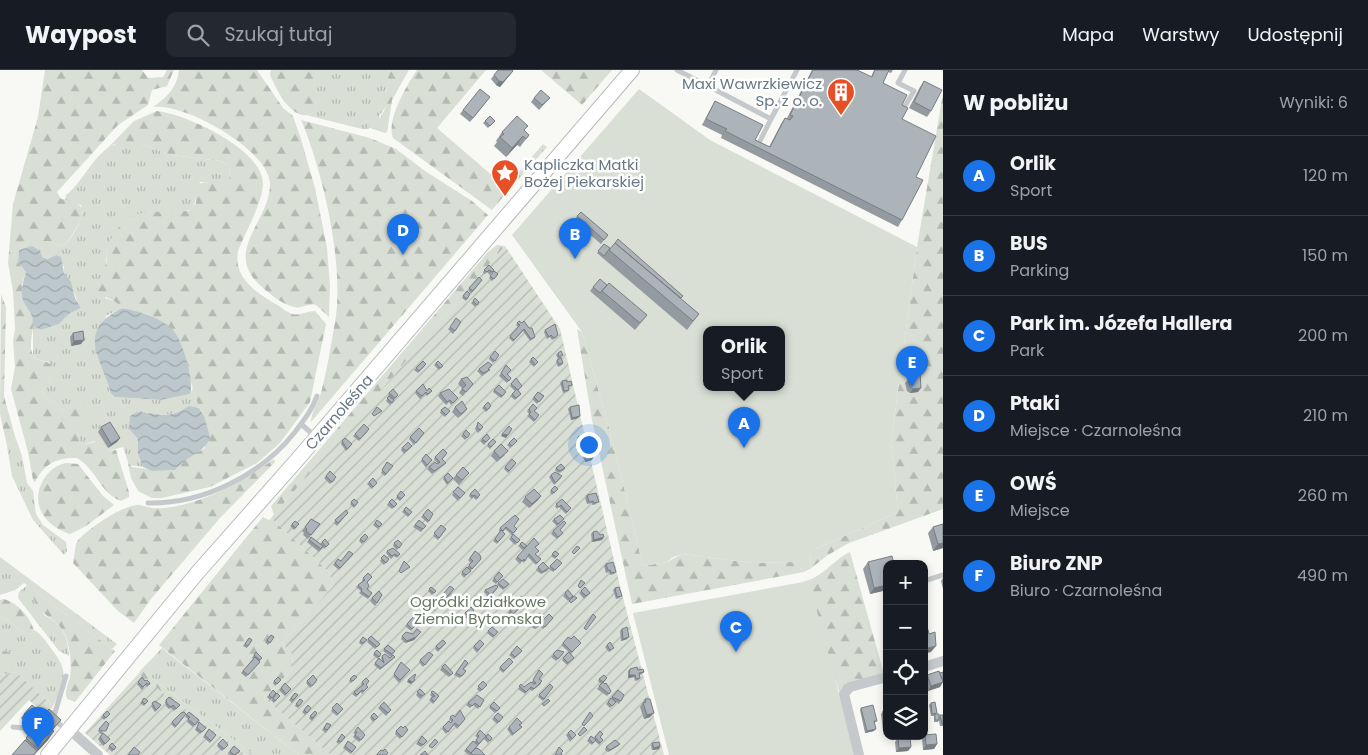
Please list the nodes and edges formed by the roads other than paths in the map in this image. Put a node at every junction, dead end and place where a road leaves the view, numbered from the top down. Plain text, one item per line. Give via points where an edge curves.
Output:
1 (632, 70) edge
2 (677, 70) edge
3 (716, 70) edge
4 (798, 70) edge
5 (905, 70) edge
6 (708, 86) junction
7 (905, 106) edge
8 (771, 119) junction
9 (758, 145) edge
10 (317, 396) dead end
11 (301, 424) junction
12 (317, 438) junction
13 (148, 503) dead end
14 (943, 575) edge
15 (928, 579) edge
16 (943, 662) edge
17 (928, 666) edge
18 (66, 676) dead end
19 (883, 678) edge
20 (54, 713) junction
21 (13, 727) dead end
22 (69, 730) junction
23 (48, 755) edge
24 (98, 755) edge
25 (859, 755) edge

1 - 12 street, Czarnoleśna
2 - 6 lane
3 - 6 lane
4 - 8 lane
5 - 7 lane via 898,83 914,91
6 - 8 lane
8 - 9 lane
10 - 11 lane
11 - 12 lane
11 - 13 lane via 280,450 245,476 193,497
12 - 22 street, Czarnoleśna via 244,518
14 - 15 lane
16 - 17 street
18 - 20 lane
19 - 25 street via 850,687 844,694
20 - 21 lane via 41,713 27,727
20 - 22 lane via 57,721
22 - 23 street, Czarnoleśna
22 - 24 street

